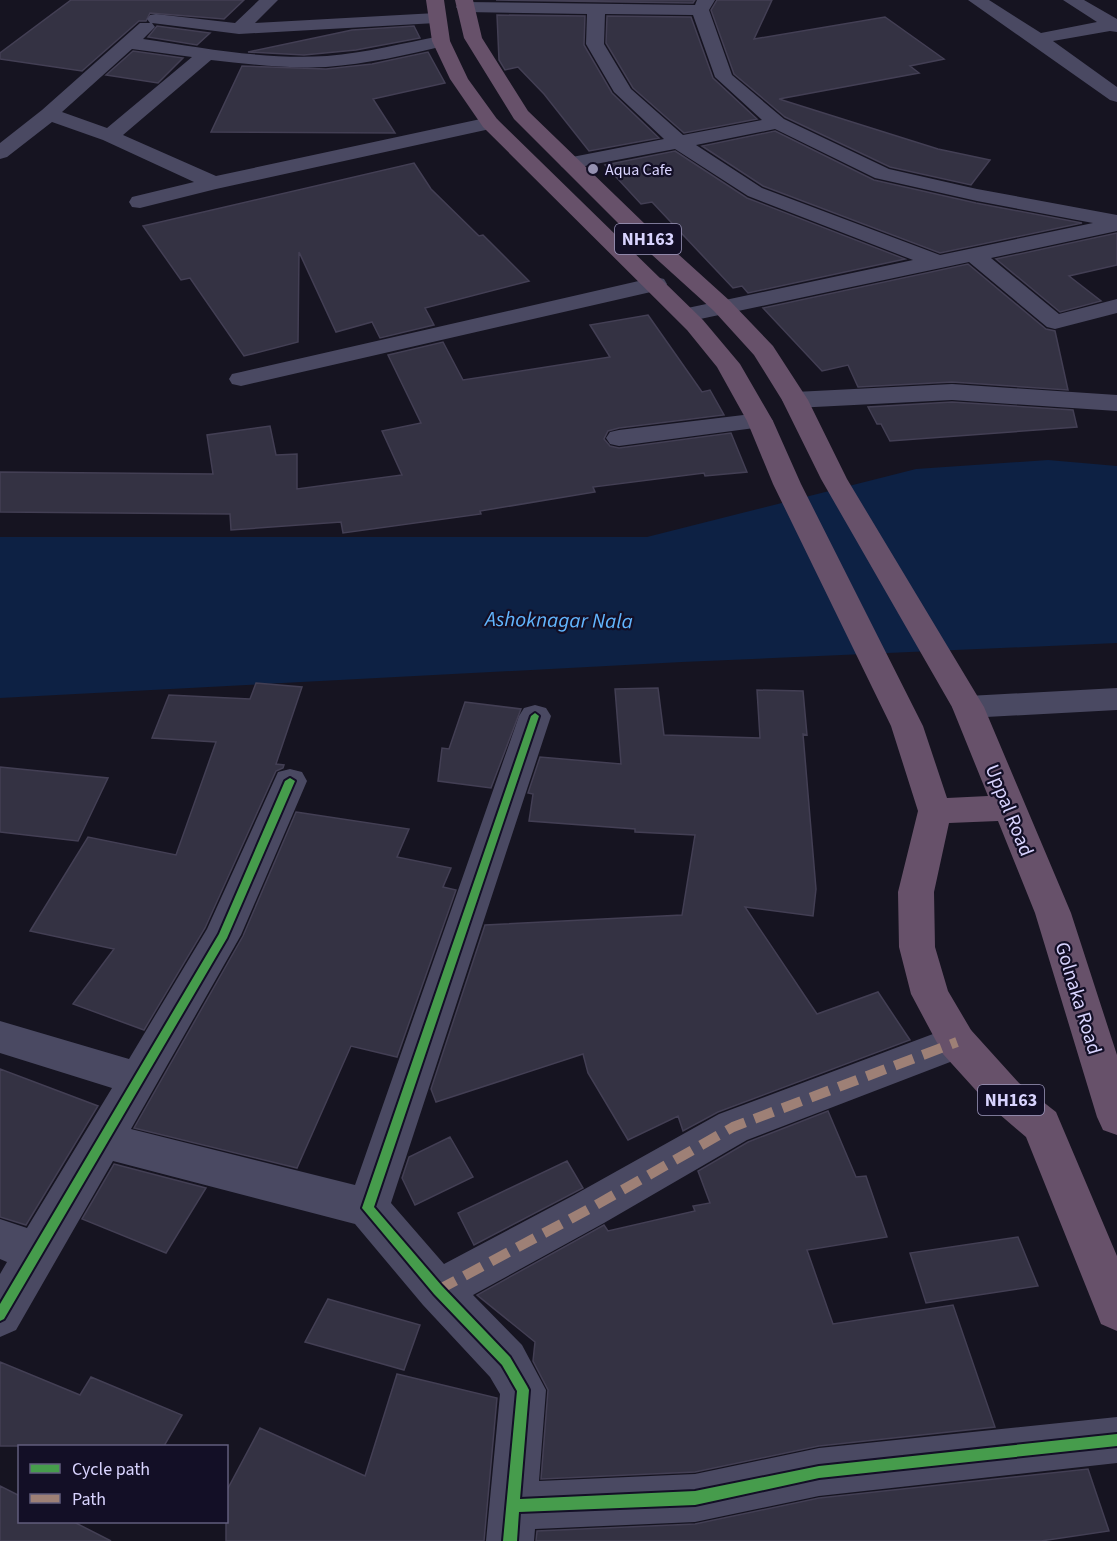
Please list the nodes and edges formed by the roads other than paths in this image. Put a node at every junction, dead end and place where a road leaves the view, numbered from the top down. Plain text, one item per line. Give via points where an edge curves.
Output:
1 (177, 0) edge
2 (269, 0) edge
3 (348, 0) edge
4 (977, 0) edge
5 (1072, 0) edge
6 (464, 3) edge
7 (703, 5) edge
8 (436, 9) edge
9 (596, 9) junction
10 (156, 19) junction
11 (347, 24) junction
12 (1116, 25) edge
13 (239, 29) junction
14 (1038, 39) junction
15 (441, 41) junction
16 (130, 43) junction
17 (207, 54) junction
18 (1117, 96) edge
19 (49, 114) junction
20 (490, 123) junction
21 (777, 123) junction
22 (110, 136) junction
23 (680, 143) junction
24 (0, 153) edge
25 (570, 163) junction
26 (214, 183) junction
27 (140, 202) dead end
28 (1117, 222) edge
29 (973, 254) junction
30 (935, 261) junction
31 (656, 284) junction
32 (722, 306) junction
33 (1117, 306) edge
34 (686, 315) junction
35 (1055, 322) junction
36 (1117, 322) edge
37 (241, 379) dead end
38 (795, 400) junction
39 (1117, 403) edge
40 (760, 422) junction
41 (619, 438) dead end
42 (1117, 699) edge
43 (968, 707) junction
44 (535, 716) dead end
45 (290, 780) dead end
46 (1009, 808) junction
47 (935, 811) junction
48 (1053, 913) joint
49 (0, 1037) edge
50 (957, 1042) junction
51 (138, 1079) junction
52 (1117, 1115) edge
53 (102, 1140) junction
54 (368, 1208) junction
55 (19, 1246) edge
56 (438, 1290) junction
57 (1117, 1309) edge
58 (0, 1315) edge
59 (1117, 1440) edge
60 (511, 1523) edge

1 - 10 street
2 - 13 street
3 - 11 street
4 - 14 street
5 - 12 street
6 - 9 street
6 - 25 highway, NH163 via 473,38 493,73 521,115
7 - 9 street
7 - 21 street via 724,77
8 - 11 street
8 - 15 highway, NH163
9 - 23 street via 595,44 623,92
10 - 13 street
10 - 16 street
11 - 13 street
12 - 14 street
14 - 18 street
15 - 17 street via 349,59 290,60
15 - 20 highway, NH163 via 459,80
16 - 17 street
16 - 19 street
17 - 22 street
19 - 22 street
19 - 24 street
20 - 26 street
20 - 31 highway, NH163
21 - 23 street
21 - 28 street via 882,174
22 - 26 street
23 - 25 street
23 - 30 street via 755,192
25 - 32 highway, NH163
26 - 27 street
28 - 29 street
29 - 30 street
29 - 35 street
30 - 32 street
31 - 34 highway, NH163
31 - 37 street
32 - 34 street
32 - 38 highway, NH163 via 764,351
33 - 35 street
34 - 40 highway, NH163 via 728,364
35 - 36 street
38 - 39 street via 952,392
38 - 43 highway, NH163 via 834,480
40 - 41 street
40 - 47 highway, NH163 via 907,726
42 - 43 street
43 - 46 highway, Uppal Road / NH163
44 - 54 street
45 - 51 street via 223,935
46 - 47 highway
46 - 48 highway, Uppal Road / NH163
47 - 50 highway, NH163 via 916,892 916,947 930,994
48 - 52 highway, Golnaka Road / NH163
49 - 51 street
50 - 56 street via 733,1127
50 - 57 highway, NH163 via 1005,1095 1042,1125
51 - 53 street
53 - 54 street
53 - 55 street
54 - 56 street
55 - 58 street
56 - 60 street via 506,1361 523,1390
59 - 60 street via 819,1472 694,1498

